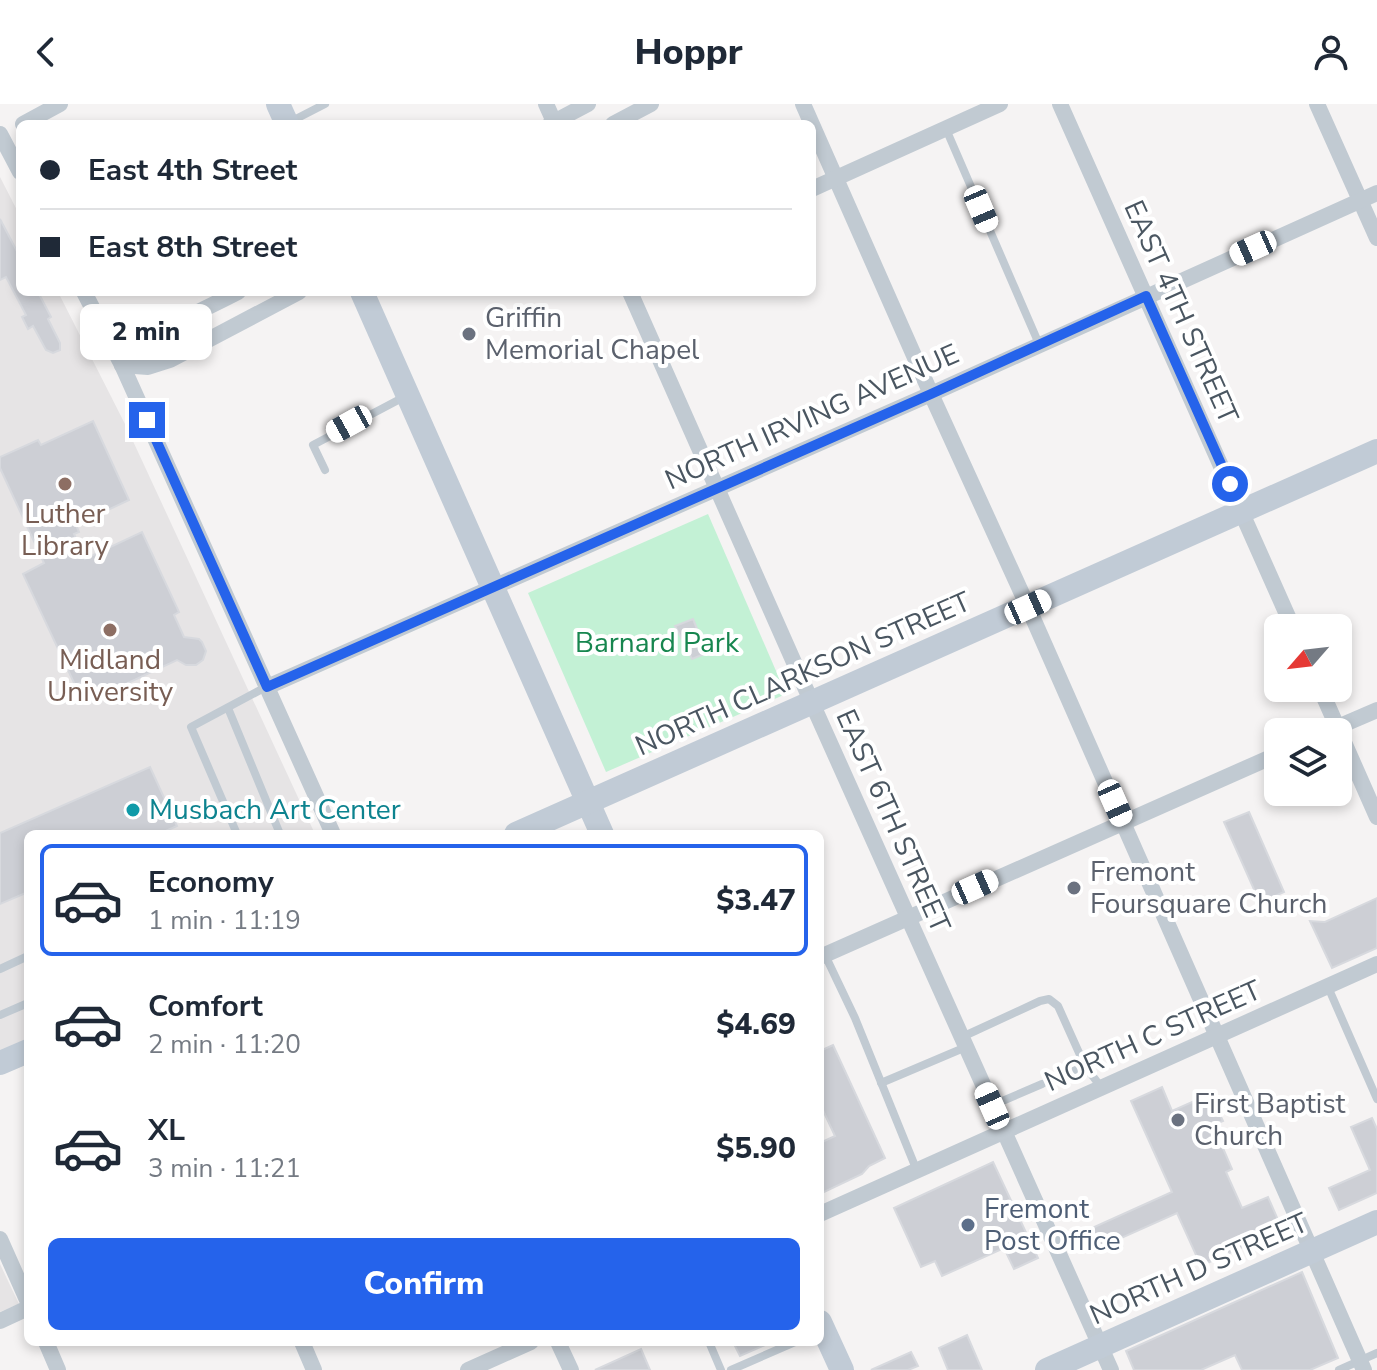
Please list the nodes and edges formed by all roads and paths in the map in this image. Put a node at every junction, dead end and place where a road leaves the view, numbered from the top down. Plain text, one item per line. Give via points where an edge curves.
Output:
1 (60, 104) edge
2 (325, 104) edge
3 (588, 104) edge
4 (651, 104) edge
5 (1000, 104) edge
6 (1060, 104) edge
7 (1317, 104) edge
8 (31, 120) edge
9 (295, 120) edge
10 (559, 120) edge
11 (621, 120) edge
12 (946, 128) junction
13 (816, 134) edge
14 (0, 136) edge
15 (16, 165) edge
16 (835, 178) junction
17 (816, 187) edge
18 (1377, 193) edge
19 (1360, 200) junction
20 (1377, 238) edge
21 (86, 296) edge
22 (230, 296) edge
23 (291, 296) edge
24 (364, 296) edge
25 (632, 296) edge
26 (1146, 296) junction
27 (1039, 344) junction
28 (122, 365) junction
29 (931, 394) junction
30 (408, 395) junction
31 (1377, 451) edge
32 (325, 470) dead end
33 (718, 487) junction
34 (1242, 511) junction
35 (493, 588) junction
36 (1028, 607) junction
37 (1287, 614) edge
38 (267, 687) junction
39 (812, 703) junction
40 (228, 708) junction
41 (1377, 710) edge
42 (1352, 721) edge
43 (1264, 760) edge
44 (1352, 769) edge
45 (588, 803) junction
46 (1377, 817) edge
47 (1123, 822) junction
48 (235, 830) edge
49 (278, 830) edge
50 (331, 830) edge
51 (525, 830) edge
52 (600, 830) edge
53 (909, 917) junction
54 (824, 955) edge
55 (24, 958) edge
56 (824, 960) edge
57 (1377, 964) edge
58 (0, 969) edge
59 (1328, 986) junction
60 (24, 1005) edge
61 (0, 1015) edge
62 (1216, 1036) junction
63 (964, 1042) junction
64 (24, 1053) edge
65 (0, 1063) edge
66 (1085, 1066) junction
67 (1065, 1075) dead end
68 (881, 1083) junction
69 (1042, 1084) dead end
70 (1102, 1087) junction
71 (1377, 1099) edge
72 (992, 1106) junction
73 (1004, 1132) junction
74 (917, 1171) junction
75 (824, 1212) edge
76 (1377, 1222) edge
77 (0, 1239) edge
78 (1312, 1250) junction
79 (24, 1293) edge
80 (24, 1310) edge
81 (0, 1321) edge
82 (824, 1334) edge
83 (48, 1346) edge
84 (304, 1346) edge
85 (522, 1346) edge
86 (560, 1346) edge
87 (711, 1346) edge
88 (786, 1346) edge
89 (1100, 1346) junction
90 (1377, 1353) edge
91 (1362, 1365) edge
92 (58, 1370) edge
93 (314, 1370) edge
94 (468, 1370) edge
95 (571, 1370) edge
96 (721, 1370) edge
97 (731, 1370) edge
98 (842, 1370) edge
99 (1047, 1370) edge
100 (1111, 1370) edge
101 (1339, 1370) edge

1 - 8 street
2 - 9 lane
3 - 10 street
4 - 11 street
5 - 12 street
6 - 26 street, EAST 4TH STREET
7 - 19 street
12 - 16 street
12 - 27 lane
13 - 16 street
14 - 15 street
16 - 17 street
16 - 29 street
18 - 19 street, NORTH IRVING AVENUE
19 - 20 street
19 - 26 street, NORTH IRVING AVENUE
21 - 28 street
22 - 28 street via 154,336
23 - 28 street via 170,360 148,367
24 - 30 main road
25 - 33 street, EAST 6TH STREET
26 - 27 street, NORTH IRVING AVENUE
26 - 34 street, EAST 4TH STREET
27 - 29 street, NORTH IRVING AVENUE
28 - 38 street
29 - 33 street, NORTH IRVING AVENUE
29 - 36 street
30 - 32 lane via 313,445
30 - 35 main road
31 - 34 main road, NORTH CLARKSON STREET
33 - 35 street, NORTH IRVING AVENUE
33 - 39 street, EAST 6TH STREET
34 - 36 main road, NORTH CLARKSON STREET
34 - 37 street, EAST 4TH STREET
35 - 38 street, NORTH IRVING AVENUE
35 - 45 main road
36 - 39 main road, NORTH CLARKSON STREET
36 - 47 street
38 - 40 lane
38 - 50 street
39 - 45 main road, NORTH CLARKSON STREET
39 - 53 street, EAST 6TH STREET
40 - 48 lane via 191,727
40 - 49 lane
41 - 42 street
43 - 47 street
44 - 46 street
45 - 51 main road, NORTH CLARKSON STREET
45 - 52 main road
47 - 53 street
47 - 62 street
53 - 54 street
53 - 63 street, EAST 6TH STREET
55 - 58 lane
56 - 68 lane
57 - 59 street, NORTH C STREET
59 - 62 street, NORTH C STREET
59 - 71 lane
60 - 61 lane
62 - 70 street, NORTH C STREET
62 - 78 street
63 - 66 lane via 1049,999 1058,1006
63 - 68 lane
63 - 72 street, EAST 6TH STREET
64 - 65 main road
66 - 67 lane
66 - 70 lane
68 - 74 lane
69 - 72 lane
70 - 73 street, NORTH C STREET
72 - 73 street, EAST 6TH STREET
73 - 74 street, NORTH C STREET
73 - 89 street, EAST 6TH STREET
74 - 75 street, NORTH C STREET
76 - 78 main road, NORTH D STREET
77 - 79 street
78 - 89 main road, NORTH D STREET
78 - 91 street
80 - 81 street
82 - 98 main road
83 - 92 street
84 - 93 street
85 - 94 street
86 - 95 street
87 - 96 lane
88 - 97 lane
89 - 99 main road, NORTH D STREET
89 - 100 street, EAST 6TH STREET
90 - 91 lane
91 - 101 lane

